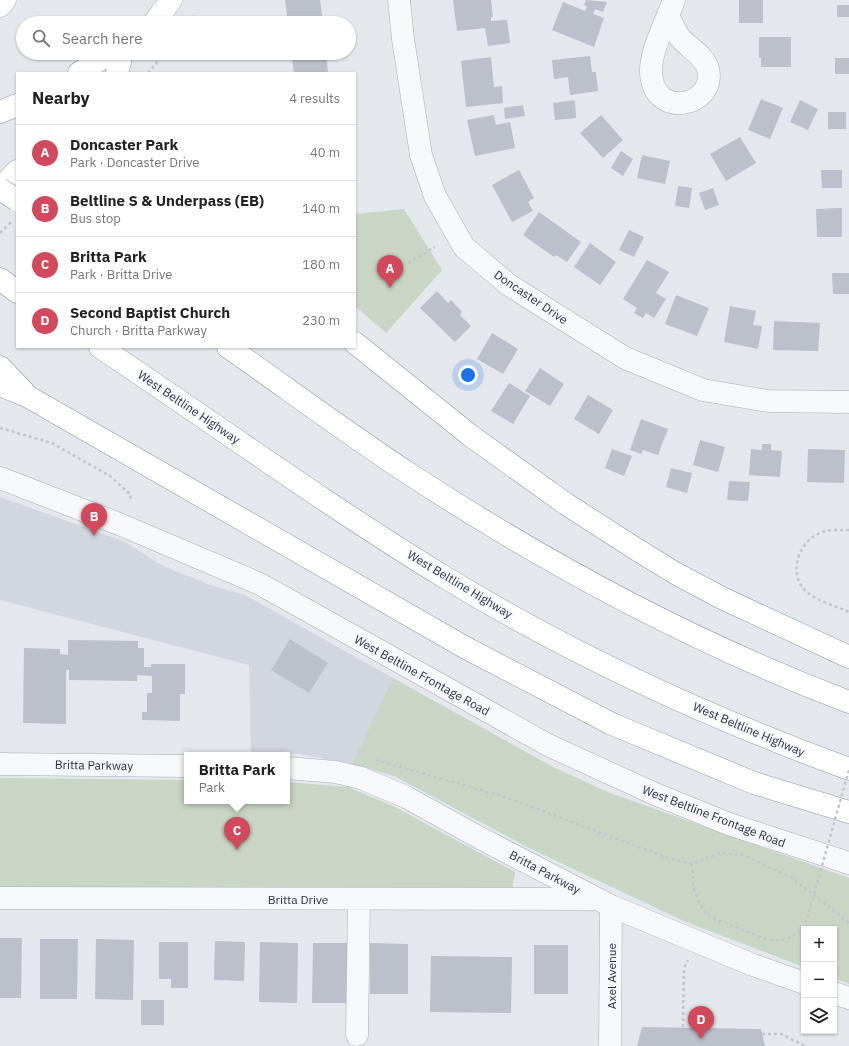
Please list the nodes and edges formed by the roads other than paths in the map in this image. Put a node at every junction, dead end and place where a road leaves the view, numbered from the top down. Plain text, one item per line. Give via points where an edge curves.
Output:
1 (5, 0) edge
2 (171, 0) edge
3 (399, 0) edge
4 (0, 6) edge
5 (159, 16) edge
6 (117, 63) edge
7 (83, 72) edge
8 (16, 105) edge
9 (0, 112) edge
10 (16, 172) edge
11 (0, 189) edge
12 (16, 200) edge
13 (16, 201) edge
14 (0, 203) edge
15 (0, 279) edge
16 (16, 291) edge
17 (356, 344) edge
18 (101, 348) edge
19 (229, 348) edge
20 (0, 367) edge
21 (0, 385) edge
22 (27, 396) junction
23 (849, 402) edge
24 (0, 478) edge
25 (849, 657) edge
26 (849, 702) edge
27 (0, 764) edge
28 (184, 766) edge
29 (290, 768) edge
30 (849, 770) edge
31 (849, 812) edge
32 (849, 863) edge
33 (0, 898) edge
34 (359, 900) junction
35 (603, 902) junction
36 (801, 981) edge
37 (837, 994) edge
38 (849, 998) edge
39 (357, 1035) dead end
40 (610, 1046) edge

1 - 4 main road
2 - 5 main road
3 - 23 street, Doncaster Drive via 421,155 435,196 464,247 509,285 632,361 702,390 768,401
6 - 7 main road
8 - 9 main road
10 - 11 main road
11 - 12 main road, bridge
13 - 14 main road
15 - 16 main road
17 - 25 main road via 471,436 623,541 722,598
18 - 30 main road, West Beltline Highway via 363,525 502,610 637,680 789,747
19 - 26 main road via 407,473 581,579 697,636 807,686
20 - 22 main road
21 - 22 main road
22 - 31 main road via 466,648 612,724 754,783
24 - 32 street, West Beltline Frontage Road via 104,518 260,584 548,745 655,794 736,826
27 - 28 street, Britta Parkway
29 - 35 street, Britta Parkway via 355,777 400,794
33 - 34 street, Britta Drive
34 - 35 street, Britta Drive
34 - 39 street
35 - 36 street, Britta Parkway via 753,965
35 - 40 street, Axel Avenue
37 - 38 street

